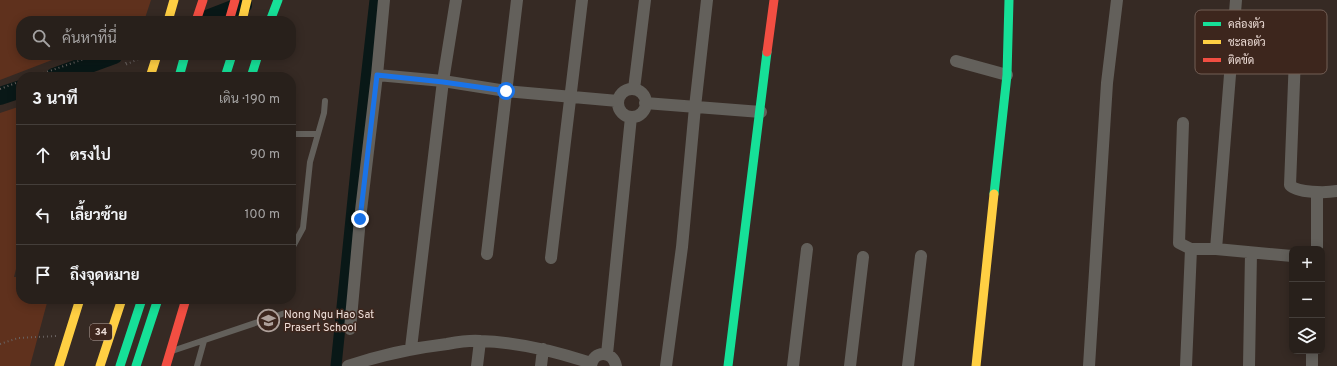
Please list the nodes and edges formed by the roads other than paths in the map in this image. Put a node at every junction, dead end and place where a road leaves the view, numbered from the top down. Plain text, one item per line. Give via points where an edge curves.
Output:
1 (174, 0) edge
2 (235, 0) edge
3 (247, 0) edge
4 (278, 0) edge
5 (384, 0) edge
6 (456, 0) edge
7 (517, 0) edge
8 (582, 0) edge
9 (645, 0) edge
10 (707, 0) edge
11 (774, 0) edge
12 (1009, 0) edge
13 (1117, 0) edge
14 (1236, 0) edge
15 (202, 3) edge
16 (1235, 10) edge
17 (169, 16) edge
18 (198, 16) edge
19 (230, 16) edge
20 (244, 16) edge
21 (272, 16) edge
22 (155, 60) edge
23 (184, 60) edge
24 (230, 60) edge
25 (256, 60) edge
26 (956, 61) dead end
27 (151, 72) edge
28 (180, 72) edge
29 (227, 72) edge
30 (253, 72) edge
31 (1230, 74) edge
32 (1294, 74) edge
33 (377, 75) junction
34 (1006, 75) junction
35 (443, 82) junction
36 (634, 90) junction
37 (506, 91) junction
38 (571, 98) junction
39 (325, 101) dead end
40 (618, 102) junction
41 (645, 103) junction
42 (695, 107) junction
43 (761, 112) junction
44 (631, 117) junction
45 (1183, 123) dead end
46 (296, 134) edge
47 (318, 134) junction
48 (1337, 191) edge
49 (1317, 192) junction
50 (296, 241) edge
51 (1317, 246) edge
52 (807, 249) dead end
53 (1191, 249) junction
54 (1216, 249) junction
55 (1251, 253) junction
56 (487, 254) dead end
57 (921, 256) dead end
58 (1289, 256) edge
59 (863, 257) dead end
60 (551, 258) dead end
61 (78, 304) edge
62 (120, 304) edge
63 (140, 304) edge
64 (156, 304) edge
65 (159, 304) edge
66 (184, 304) edge
67 (285, 313) dead end
68 (149, 329) junction
69 (350, 329) dead end
70 (204, 341) junction
71 (480, 341) junction
72 (411, 348) junction
73 (543, 349) junction
74 (170, 352) junction
75 (607, 354) junction
76 (1312, 354) edge
77 (591, 365) edge
78 (59, 366) edge
79 (100, 366) edge
80 (120, 366) edge
81 (136, 366) edge
82 (166, 366) edge
83 (197, 366) edge
84 (348, 366) edge
85 (477, 366) edge
86 (541, 366) edge
87 (616, 366) edge
88 (666, 366) edge
89 (728, 366) edge
90 (793, 366) edge
91 (850, 366) edge
92 (908, 366) edge
93 (976, 366) edge
94 (1089, 366) edge
95 (1186, 366) edge
96 (1249, 366) edge
97 (1312, 366) edge

1 - 17 main road
2 - 19 main road, bridge
3 - 20 main road
4 - 21 main road, bridge
5 - 33 street
6 - 35 street
7 - 37 street
8 - 38 street
9 - 36 street
10 - 42 street
11 - 43 main road
12 - 34 main road
13 - 94 street via 1107,83
14 - 16 street
15 - 18 main road
22 - 27 main road
23 - 28 main road
24 - 29 main road
25 - 30 main road
26 - 34 street
31 - 54 street
32 - 49 street via 1289,183 1293,188
33 - 35 street
33 - 69 street
34 - 93 main road
35 - 37 street
35 - 72 street
36 - 40 street via 626,91 619,97
36 - 41 street via 642,94
37 - 38 street
37 - 56 street
38 - 40 street
38 - 60 street
39 - 47 lane
40 - 44 street via 623,114
41 - 42 street
41 - 44 street via 643,111
42 - 43 street
42 - 88 street via 682,247
43 - 89 main road
44 - 75 street
45 - 53 street via 1178,240 1180,244
46 - 47 lane
47 - 50 lane via 310,162 303,228
48 - 49 street
49 - 51 street
52 - 90 street
53 - 54 street
53 - 95 street
54 - 55 street
55 - 58 street
55 - 96 street
57 - 92 street
59 - 91 street
61 - 78 main road
62 - 79 main road
63 - 80 main road
64 - 68 main road
65 - 68 main road
66 - 74 main road
67 - 70 lane
68 - 81 main road
70 - 74 lane
70 - 83 lane
71 - 72 street
71 - 73 street
71 - 85 street
72 - 84 street
73 - 77 street via 569,355
73 - 86 street
74 - 82 main road
75 - 77 street via 599,354
75 - 87 street
76 - 97 street

